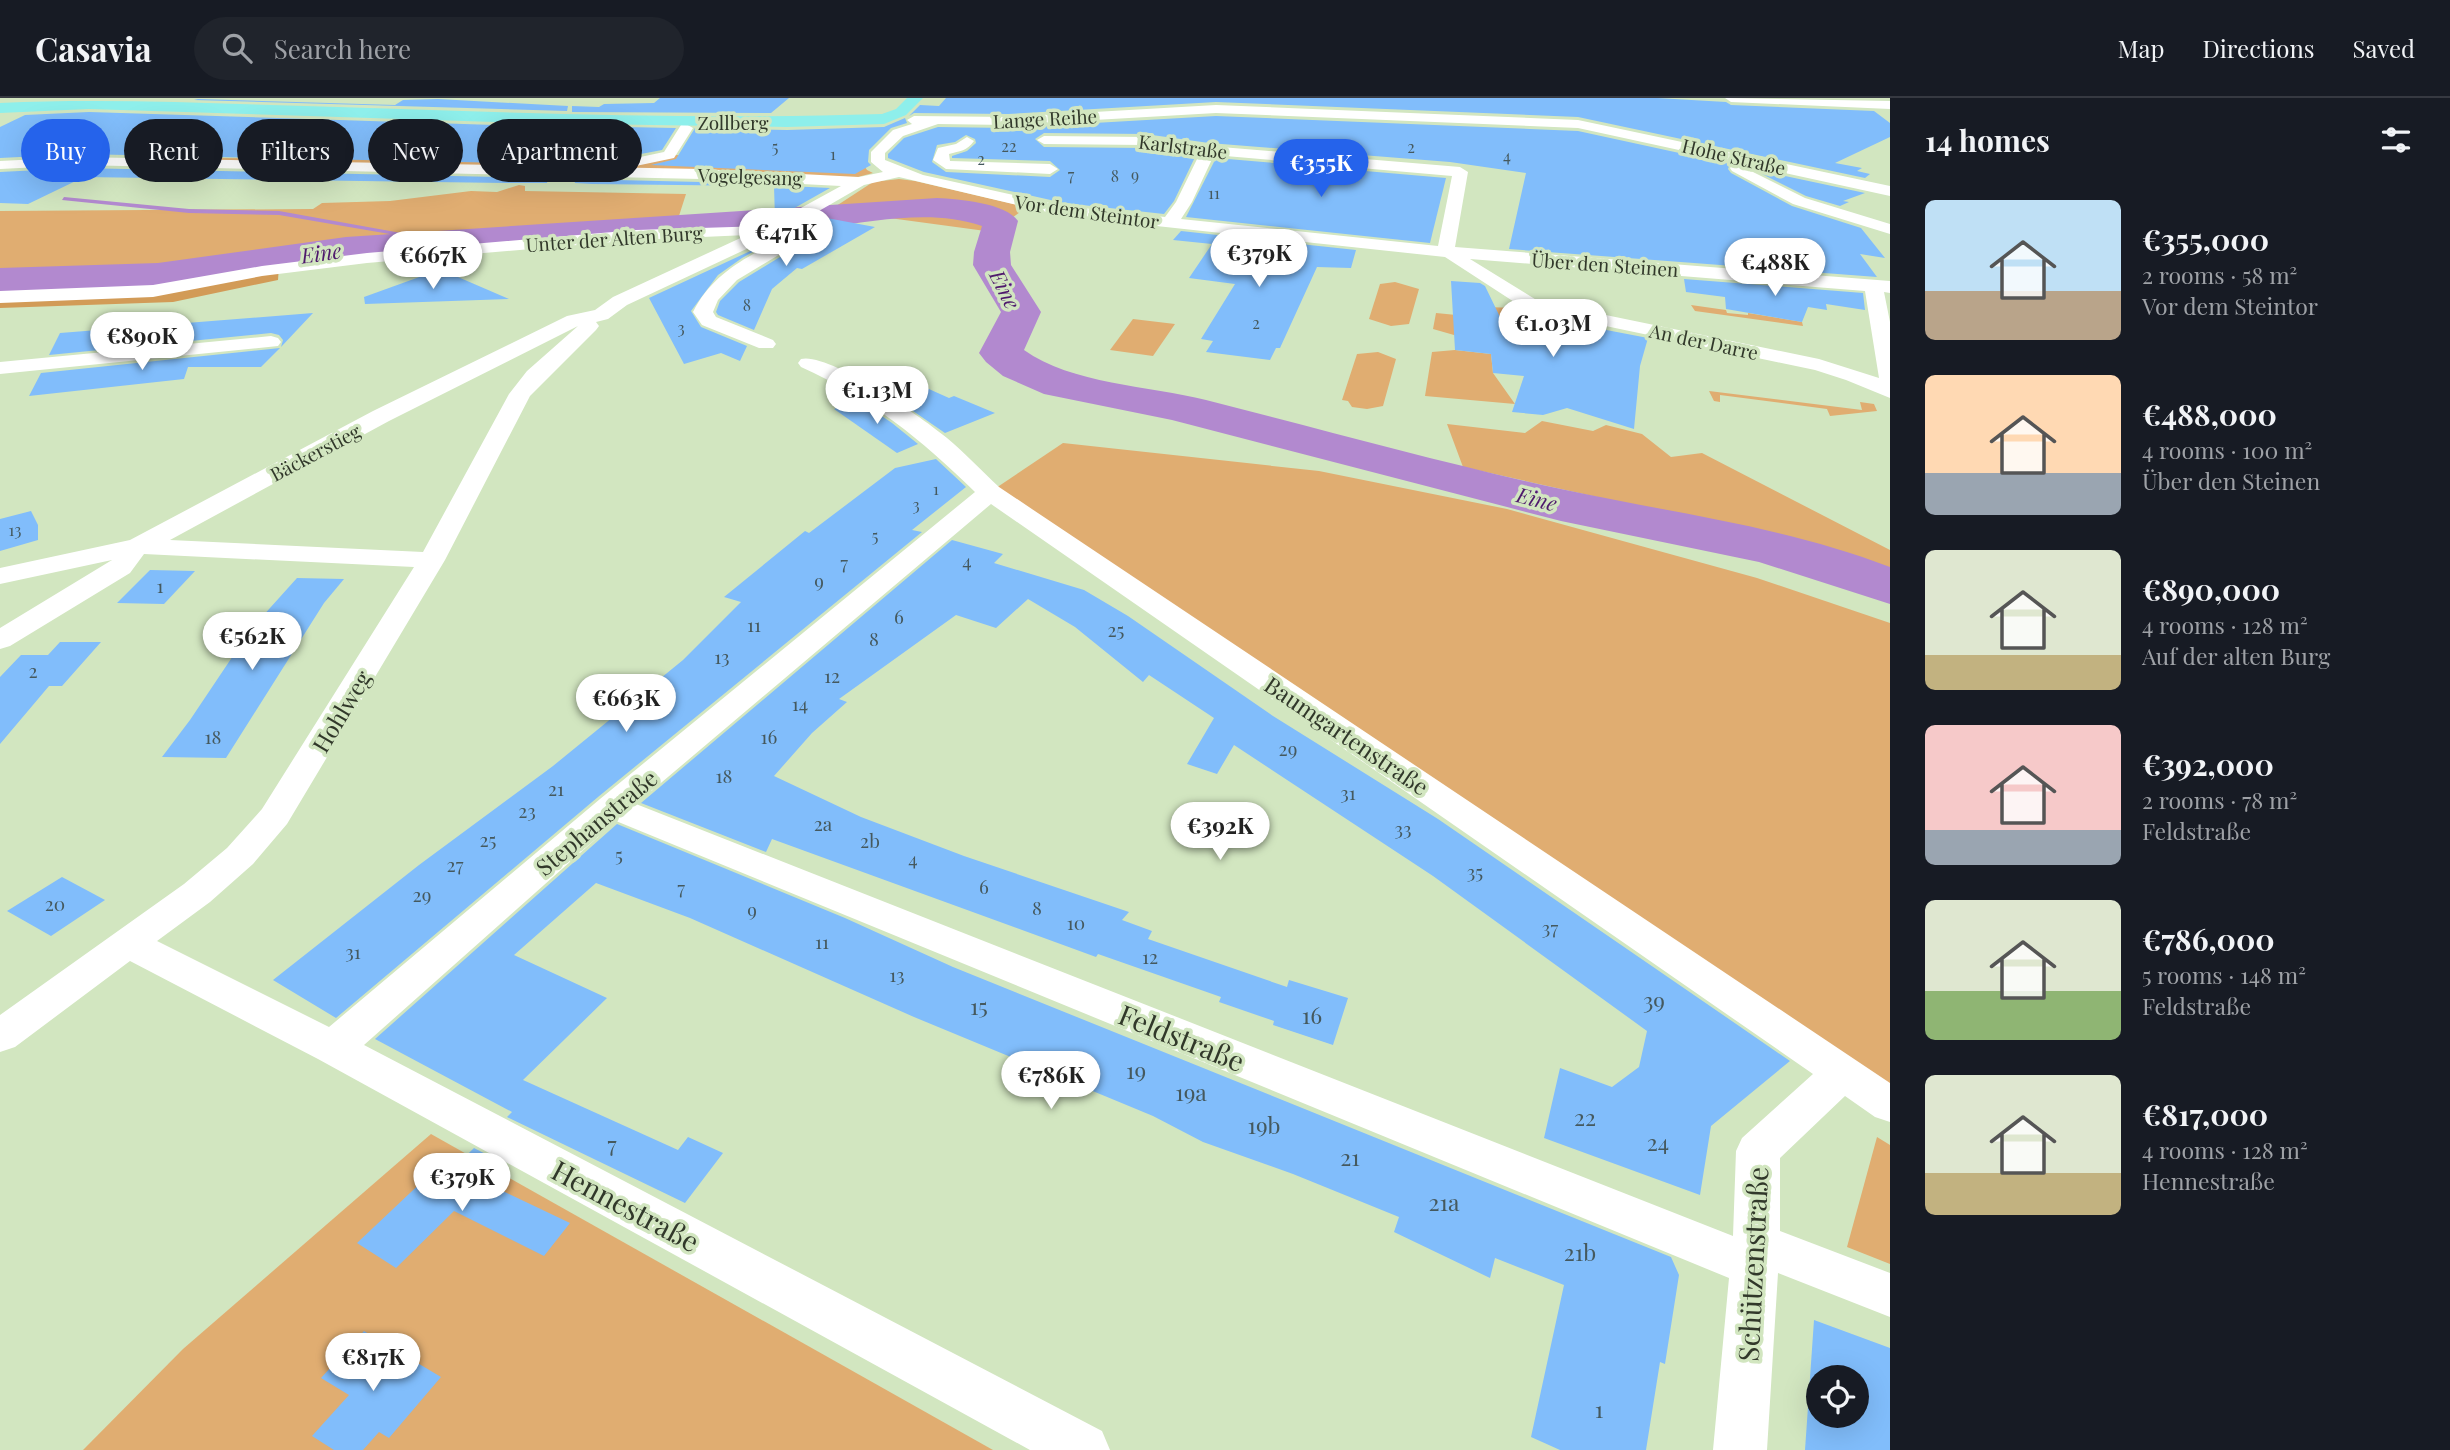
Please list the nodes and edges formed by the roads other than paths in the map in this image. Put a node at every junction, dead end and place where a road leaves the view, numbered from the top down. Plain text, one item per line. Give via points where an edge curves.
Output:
1 (916, 98) edge
2 (1731, 98) edge
3 (1087, 102) dead end
4 (1890, 104) edge
5 (991, 106) dead end
6 (1054, 107) dead end
7 (1524, 107) dead end
8 (0, 108) edge
9 (1507, 108) dead end
10 (1210, 109) junction
11 (884, 119) junction
12 (1033, 120) junction
13 (1487, 120) junction
14 (934, 121) junction
15 (969, 122) junction
16 (1578, 124) junction
17 (686, 128) dead end
18 (898, 133) junction
19 (1470, 135) dead end
20 (1035, 140) dead end
21 (1202, 148) junction
22 (1454, 153) dead end
23 (1744, 158) junction
24 (21, 160) edge
25 (642, 161) edge
26 (0, 163) edge
27 (124, 163) edge
28 (223, 166) edge
29 (1001, 166) dead end
30 (477, 170) edge
31 (1460, 172) junction
32 (642, 173) edge
33 (898, 173) junction
34 (859, 182) junction
35 (1890, 191) edge
36 (1170, 222) junction
37 (776, 229) junction
38 (1888, 230) edge
39 (1446, 252) junction
40 (1882, 286) edge
41 (0, 297) edge
42 (611, 308) junction
43 (271, 342) dead end
44 (766, 344) dead end
45 (808, 363) dead end
46 (0, 368) edge
47 (1890, 379) edge
48 (1890, 391) edge
49 (990, 492) junction
50 (138, 546) junction
51 (432, 560) junction
52 (0, 576) edge
53 (0, 640) edge
54 (612, 807) junction
55 (131, 944) junction
56 (0, 1037) edge
57 (333, 1048) junction
58 (1843, 1072) junction
59 (1890, 1105) edge
60 (1754, 1254) junction
61 (1890, 1296) edge
62 (1083, 1450) edge
63 (1740, 1450) edge

1 - 11 main road
2 - 4 street
3 - 10 street, Lange Reihe
5 - 15 street, Lange Reihe via 974,114
6 - 12 street
7 - 16 street
8 - 11 main road, Zollberg via 65,104 690,122
9 - 13 street
10 - 12 street, Lange Reihe
10 - 13 street, Lange Reihe
10 - 21 street
11 - 14 street, Lange Reihe
11 - 18 street
12 - 15 street, Lange Reihe
13 - 16 street, Lange Reihe
13 - 19 street
14 - 15 street, Lange Reihe
14 - 18 street
15 - 29 street via 973,141 943,151 940,160 946,165
16 - 23 street, Hohe Straße
17 - 25 street via 669,155
18 - 33 street via 877,157 882,166
20 - 21 street, Karlstraße via 1128,140
21 - 31 street, Karlstraße
21 - 36 street via 1196,180
22 - 31 street via 1446,162
23 - 35 street, Hohe Straße
23 - 38 street via 1732,163 1788,196
24 - 26 street, Vogelgesang
26 - 27 street, Vogelgesang
28 - 30 street, Vogelgesang
31 - 39 street
32 - 34 street, Vogelgesang
33 - 34 street
33 - 36 street, Vor dem Steintor via 1043,209
34 - 37 street
36 - 39 street, Vor dem Steintor
37 - 41 street, Unter der Alten Burg via 421,253 262,271 153,291
37 - 42 street
37 - 44 street via 798,238 723,283 708,298 704,312 709,321
39 - 40 street, Über den Steinen
39 - 48 street, An der Darre via 1532,305 1819,365
40 - 47 street via 1882,340
42 - 50 street, Bäckerstieg via 574,320 381,416
42 - 51 street, Hohlweg via 520,394
43 - 46 street
45 - 49 street, Baumgartenstraße via 855,384 938,442
49 - 54 street, Stephanstraße
49 - 58 street, Baumgartenstraße
50 - 51 street
50 - 52 street, Bäckerstieg
50 - 53 street via 120,567
51 - 55 street, Hohlweg via 275,816 240,856
54 - 57 street, Stephanstraße
54 - 60 street, Feldstraße
55 - 56 street, Hohlweg
55 - 57 street, Hennestraße
57 - 62 street, Hennestraße
58 - 59 street, Baumgartenstraße
58 - 60 street, Schützenstraße via 1758,1151
60 - 61 street, Feldstraße
60 - 63 street, Schützenstraße

